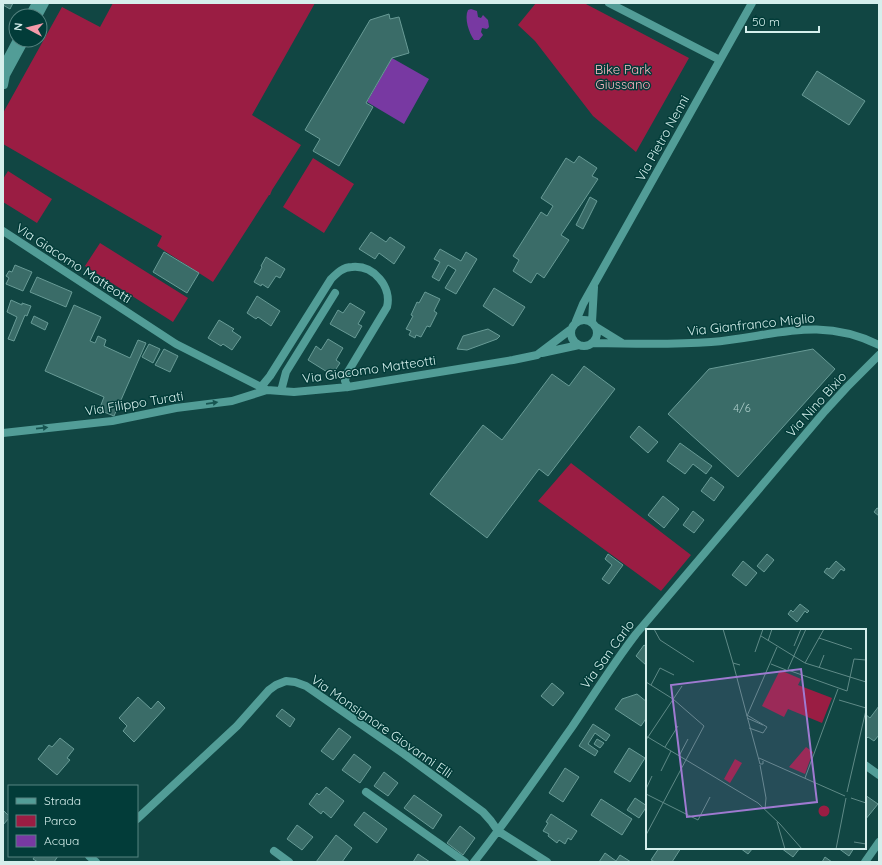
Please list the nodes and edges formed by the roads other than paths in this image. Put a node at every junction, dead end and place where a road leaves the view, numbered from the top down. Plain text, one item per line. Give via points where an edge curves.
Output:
1 (609, 3) edge
2 (752, 3) edge
3 (13, 48) edge
4 (21, 48) edge
5 (720, 60) junction
6 (3, 66) edge
7 (3, 87) edge
8 (3, 231) edge
9 (594, 285) junction
10 (335, 293) dead end
11 (576, 322) junction
12 (594, 324) junction
13 (570, 330) junction
14 (592, 343) junction
15 (623, 344) junction
16 (579, 345) junction
17 (879, 345) edge
18 (540, 353) junction
19 (879, 355) edge
20 (348, 387) junction
21 (264, 388) junction
22 (281, 391) junction
23 (3, 432) edge
24 (773, 471) joint
25 (866, 766) edge
26 (879, 775) edge
27 (366, 792) dead end
28 (138, 818) edge
29 (498, 831) junction
30 (879, 842) edge
31 (274, 850) dead end
32 (289, 862) edge
33 (465, 862) edge
34 (474, 862) edge
35 (547, 862) edge
36 (865, 862) edge

1 - 5 street
2 - 5 street, Via Pietro Nenni
3 - 6 street
4 - 7 street via 6,75
5 - 9 street, Via Pietro Nenni
8 - 21 street, Via Giacomo Matteotti via 176,344
9 - 11 street, Via Pietro Nenni
9 - 12 street, Via Pietro Nenni
10 - 22 street via 286,372
11 - 12 street via 584,319
11 - 13 street
12 - 14 street via 597,336
12 - 15 street
13 - 16 street via 572,339
13 - 18 street, Via Giacomo Matteotti
14 - 15 street, Via Gianfranco Miglio
14 - 16 street via 588,346
15 - 17 street, Via Gianfranco Miglio via 712,342 816,329 854,335
16 - 18 street, Via Giacomo Matteotti
18 - 20 street, Via Giacomo Matteotti via 513,360
19 - 24 street, Via Nino Bixio
20 - 21 street via 346,375 389,300 377,275 352,266 338,271 331,279
20 - 22 street, Via Giacomo Matteotti
21 - 22 street, Via Giacomo Matteotti
23 -> 21 street, Via Filippo Turati via 112,420 232,401
24 - 29 street, Via San Carlo via 628,645
25 - 26 street
27 - 33 street
28 - 29 street, Via Monsignore Giovanni Elli via 239,723 269,690 280,683 291,681 306,686 404,754 482,812
29 - 34 street, Via San Carlo
29 - 35 street, Via Monsignore Giovanni Elli
30 - 36 street
31 - 32 street

